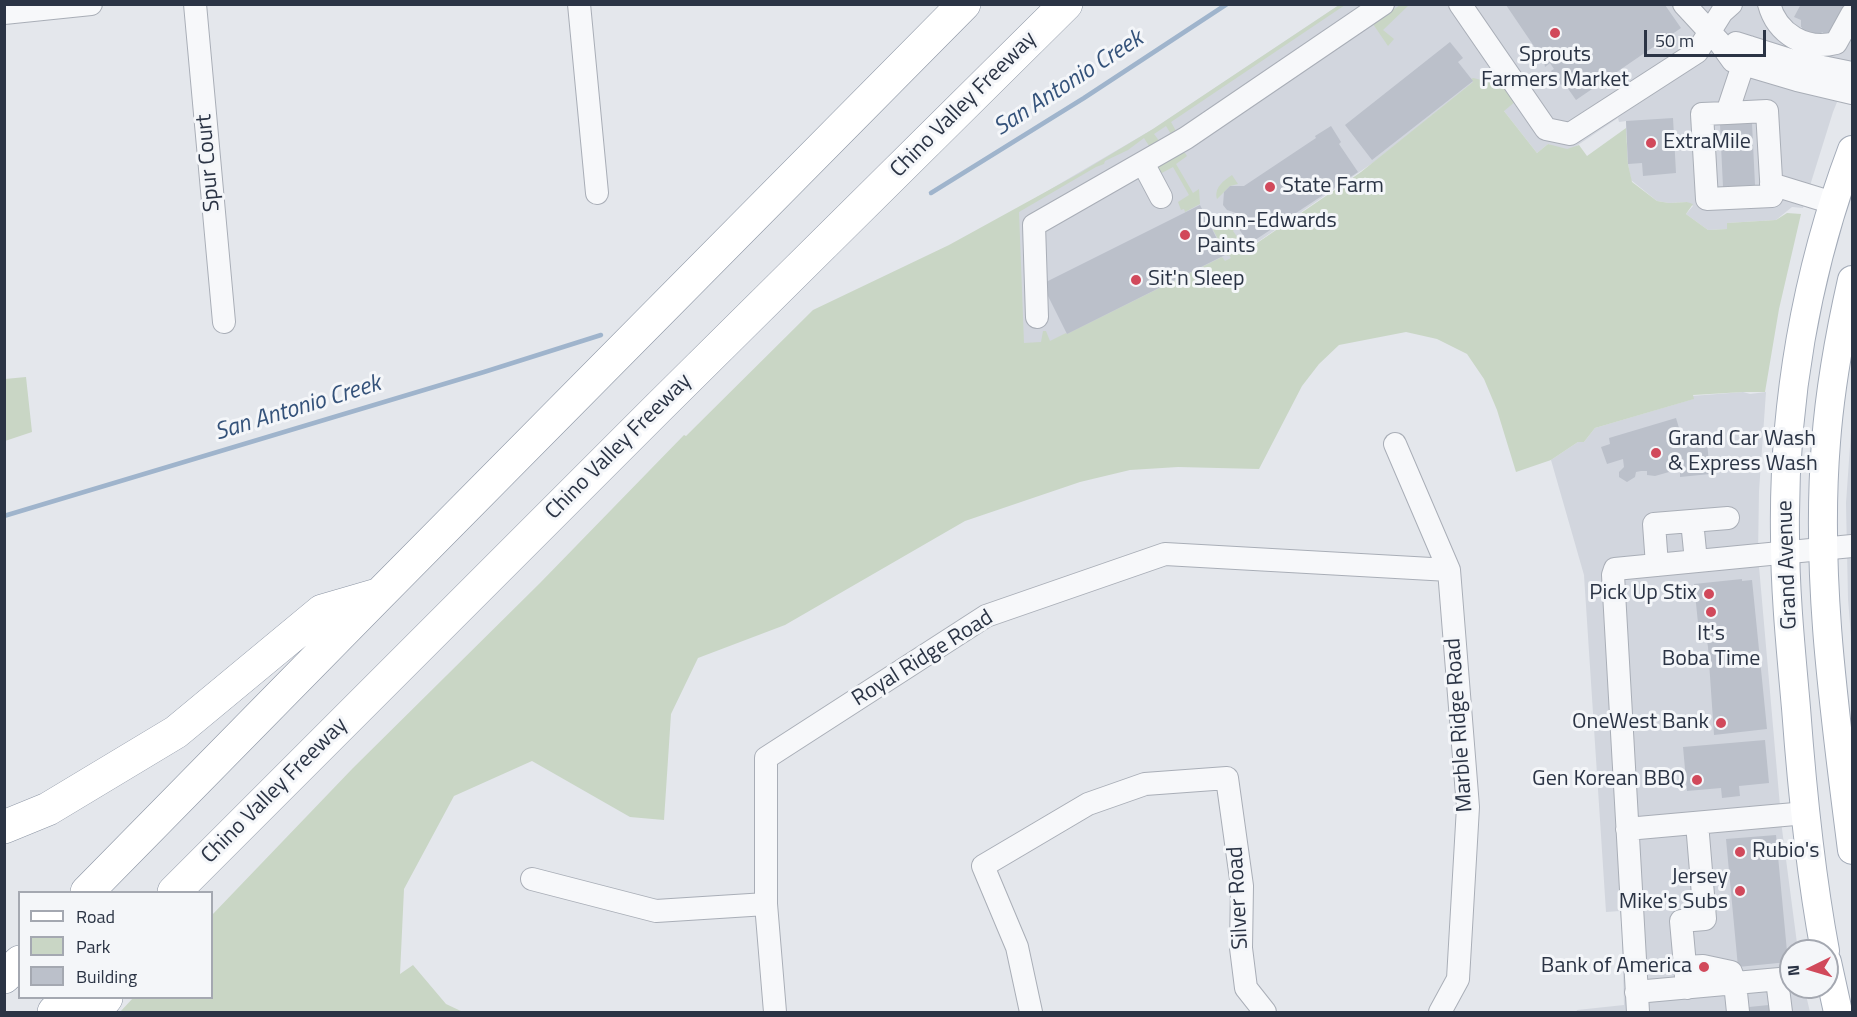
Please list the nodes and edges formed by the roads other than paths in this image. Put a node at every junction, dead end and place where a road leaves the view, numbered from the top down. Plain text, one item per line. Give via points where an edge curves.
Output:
1 (91, 4) edge
2 (195, 4) edge
3 (579, 4) edge
4 (964, 4) edge
5 (1066, 4) edge
6 (1383, 4) edge
7 (1460, 4) edge
8 (1684, 4) edge
9 (1731, 4) edge
10 (1769, 4) edge
11 (4, 12) edge
12 (1852, 14) edge
13 (1714, 38) junction
14 (1746, 56) junction
15 (1852, 73) edge
16 (1852, 93) edge
17 (1728, 113) junction
18 (1852, 150) edge
19 (1143, 164) junction
20 (1771, 184) junction
21 (597, 193) dead end
22 (1161, 197) dead end
23 (1833, 203) junction
24 (1852, 280) edge
25 (1037, 317) dead end
26 (224, 322) dead end
27 (1395, 444) dead end
28 (1728, 518) dead end
29 (1692, 521) junction
30 (1852, 546) edge
31 (1823, 549) junction
32 (1785, 553) junction
33 (1696, 561) junction
34 (1657, 565) junction
35 (1449, 570) junction
36 (379, 595) junction
37 (1806, 813) junction
38 (1697, 823) junction
39 (4, 827) edge
40 (1627, 829) junction
41 (232, 835) junction
42 (1852, 850) edge
43 (532, 879) dead end
44 (88, 891) edge
45 (175, 891) edge
46 (188, 891) edge
47 (766, 904) junction
48 (1823, 939) edge
49 (18, 964) edge
50 (4, 977) edge
51 (1686, 977) junction
52 (1779, 979) edge
53 (1735, 983) junction
54 (68, 999) edge
55 (105, 999) edge
56 (1637, 1002) edge
57 (54, 1012) edge
58 (94, 1012) edge
59 (775, 1012) edge
60 (1031, 1012) edge
61 (1265, 1012) edge
62 (1440, 1012) edge
63 (1738, 1012) edge

1 - 11 street
2 - 26 street, Spur Court
3 - 21 street
4 - 36 highway
5 - 41 highway, Chino Valley Freeway
6 - 19 street
7 - 13 street via 1546,129 1570,134
8 - 13 street
9 - 13 street via 1722,12
10 - 12 street via 1780,29 1809,44 1836,43
13 - 14 street via 1733,61
14 - 15 street
14 - 16 street via 1797,80
14 - 17 street
17 - 20 street via 1767,111
17 - 20 street via 1702,114 1707,199 1772,196
18 - 23 main road, Grand Avenue
19 - 22 street
19 - 25 street via 1034,225
20 - 23 street
23 - 32 main road, Grand Avenue via 1814,276 1795,382 1788,449
24 - 31 main road, Grand Avenue via 1827,426
27 - 35 street, Marble Ridge Road
28 - 29 street
29 - 33 street
29 - 34 street via 1654,524
30 - 31 street
31 - 32 street
31 - 42 main road, Grand Avenue
32 - 33 street
32 - 37 main road, Grand Avenue
33 - 34 street
34 - 40 street via 1616,569 1613,575
35 - 47 street, Royal Ridge Road via 1165,554 986,616 766,758
35 - 62 street, Marble Ridge Road via 1468,807 1458,979
36 - 39 highway via 322,611 176,732 48,809
36 - 44 highway
37 - 38 street
37 - 48 main road, Grand Avenue
38 - 40 street
38 - 51 street via 1705,919 1681,921
40 - 56 street
41 - 45 highway, Chino Valley Freeway
41 - 46 highway
43 - 47 street via 656,911
47 - 59 street, Royal Ridge Road
49 - 50 highway
51 - 53 street
51 - 56 street
52 - 53 street
53 - 63 street
54 - 57 highway
55 - 58 highway
60 - 61 street, Silver Road via 1017,947 983,866 1088,804 1145,784 1227,778 1242,886 1241,948 1246,988

